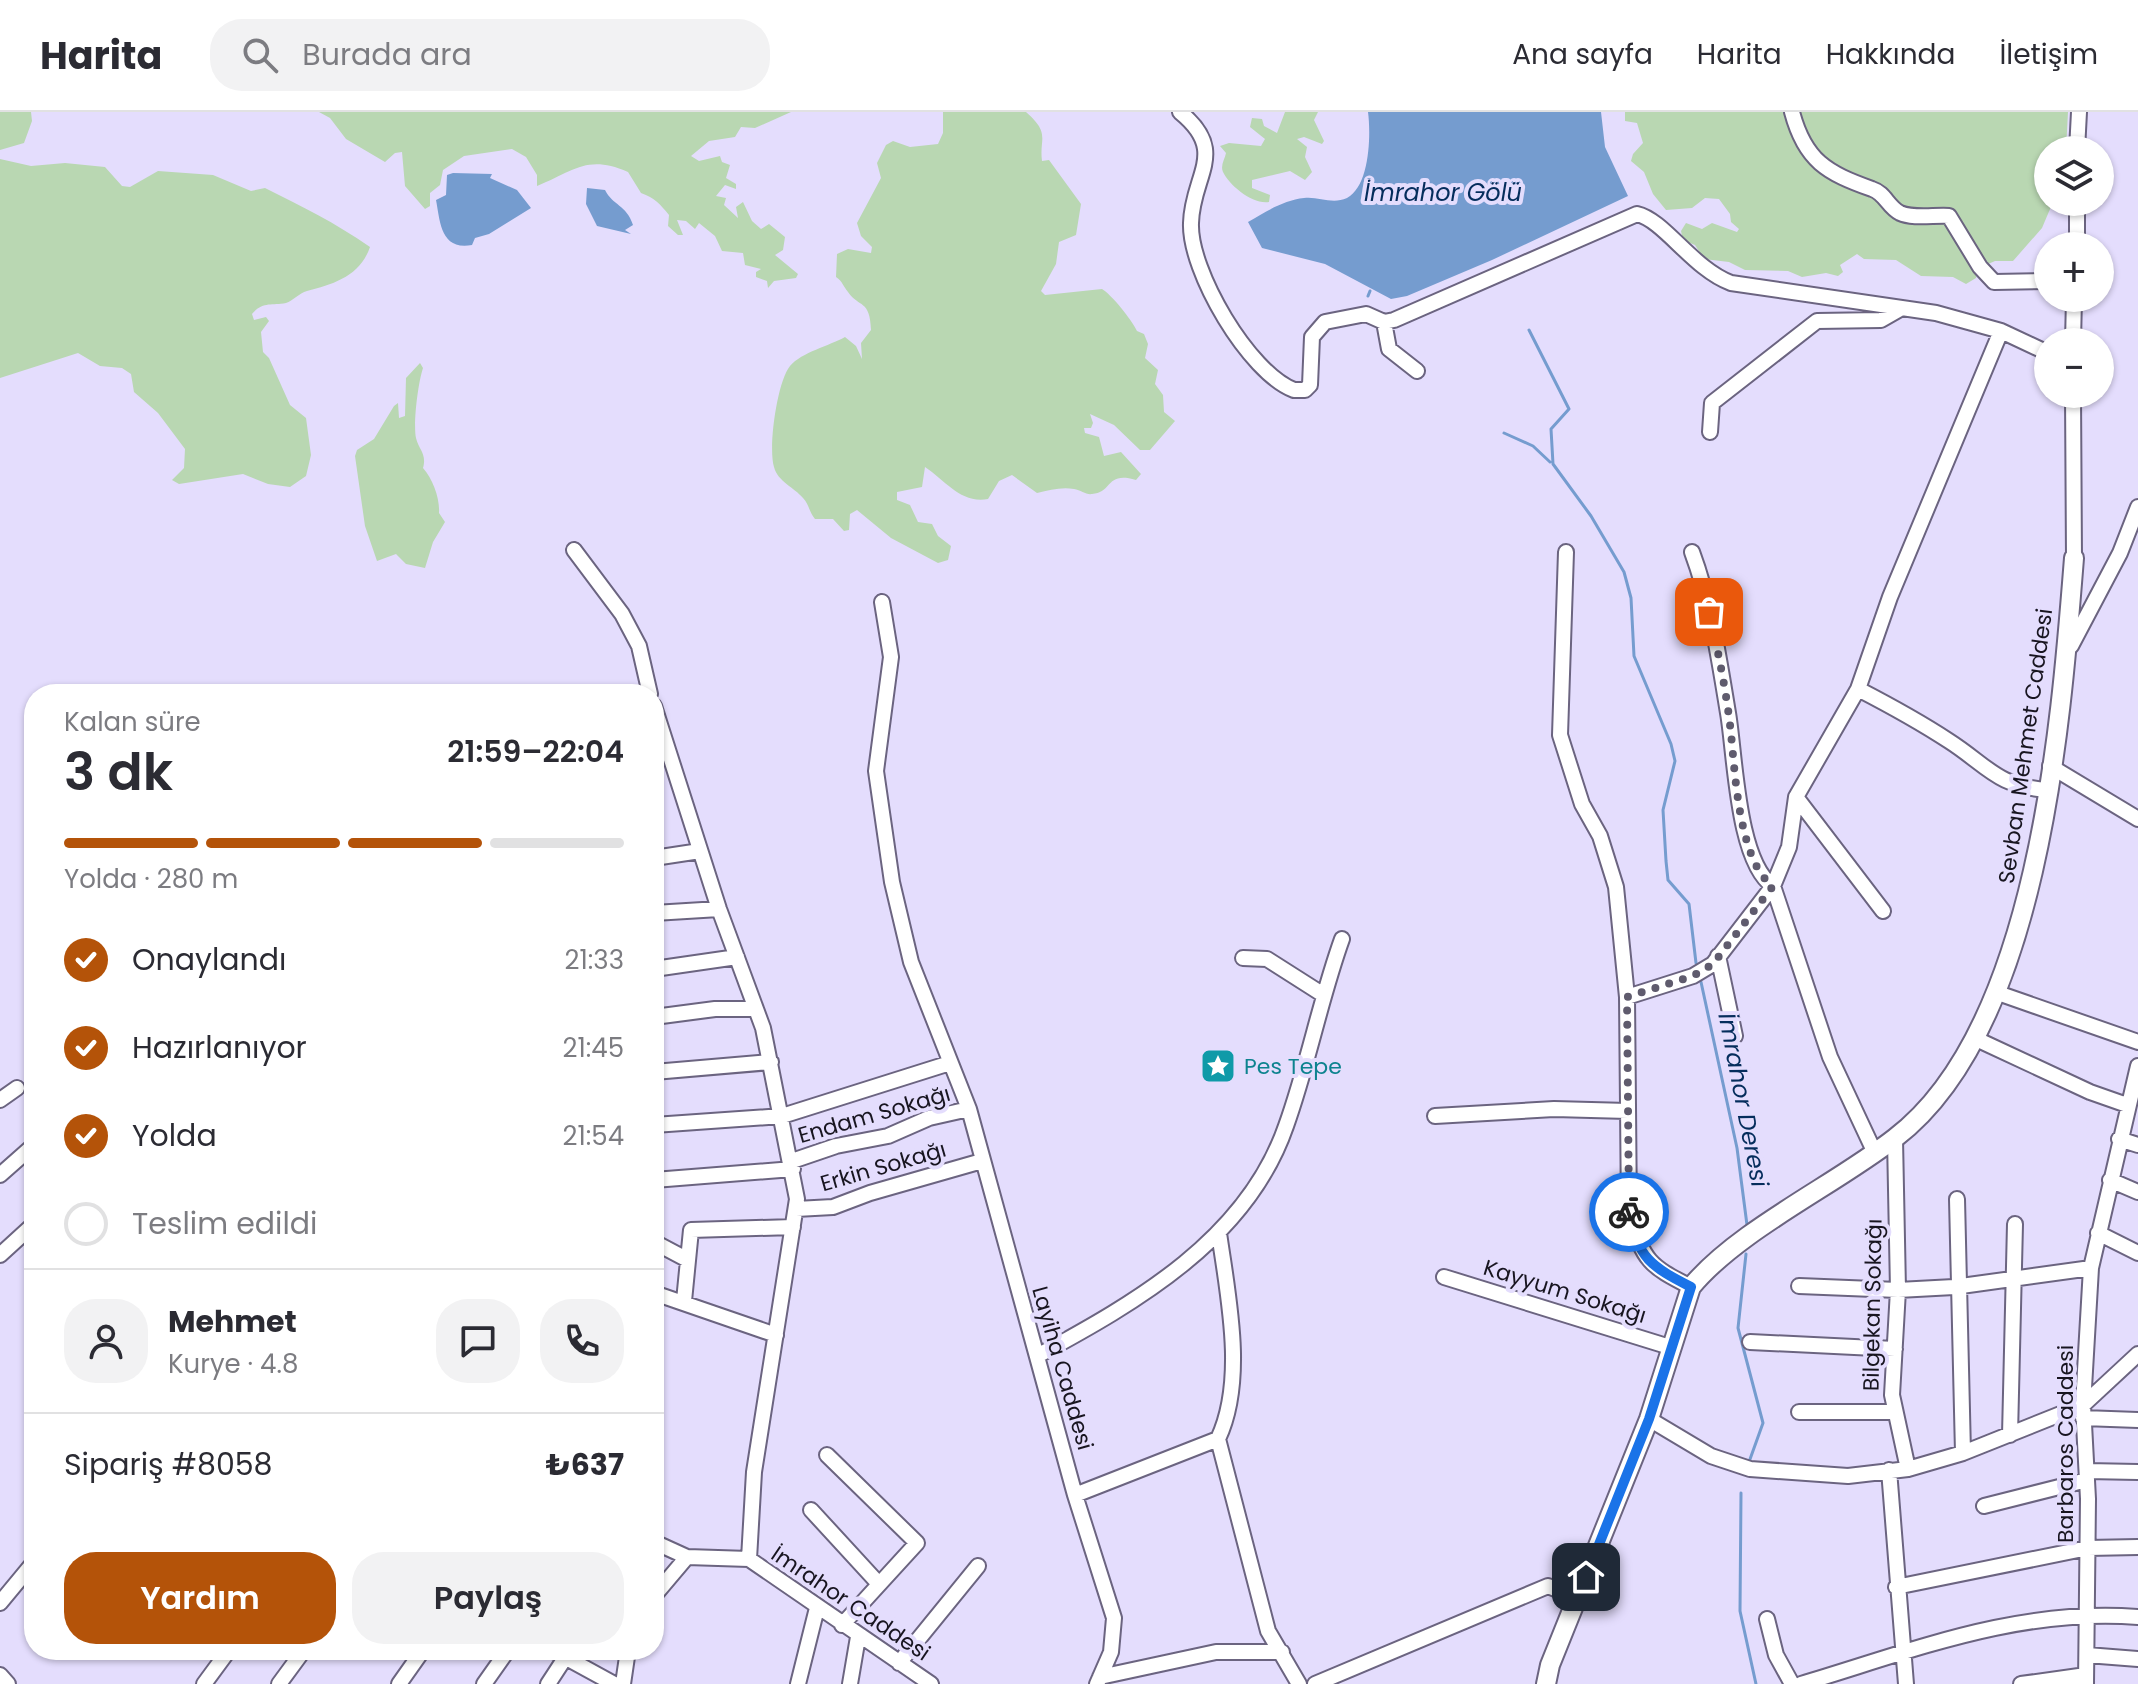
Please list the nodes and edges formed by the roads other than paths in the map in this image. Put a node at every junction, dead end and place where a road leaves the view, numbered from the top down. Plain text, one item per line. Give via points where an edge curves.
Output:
1 (1180, 112) edge
2 (1792, 112) edge
3 (2079, 112) edge
4 (2078, 136) edge
5 (2034, 281) edge
6 (1902, 308) junction
7 (1384, 322) junction
8 (2001, 331) junction
9 (2034, 346) edge
10 (1417, 371) dead end
11 (2073, 408) edge
12 (1710, 432) dead end
13 (2138, 507) edge
14 (574, 550) dead end
15 (1566, 552) dead end
16 (1692, 552) dead end
17 (2074, 558) joint
18 (882, 602) dead end
19 (2065, 665) junction
20 (648, 684) edge
21 (1858, 689) junction
22 (664, 738) edge
23 (2050, 766) junction
24 (2047, 790) junction
25 (1796, 797) junction
26 (2138, 819) edge
27 (700, 851) junction
28 (664, 856) edge
29 (1773, 886) junction
30 (719, 909) junction
31 (1883, 911) dead end
32 (664, 912) edge
33 (1342, 939) dead end
34 (1718, 956) junction
35 (737, 957) junction
36 (1243, 958) dead end
37 (664, 968) edge
38 (1995, 992) junction
39 (1322, 994) junction
40 (1627, 997) junction
41 (756, 1009) junction
42 (664, 1016) edge
43 (1735, 1036) dead end
44 (1974, 1038) junction
45 (2138, 1042) edge
46 (771, 1062) junction
47 (950, 1063) junction
48 (664, 1071) edge
49 (2137, 1075) edge
50 (17, 1088) dead end
51 (0, 1100) edge
52 (2127, 1105) junction
53 (969, 1109) junction
54 (1628, 1111) junction
55 (782, 1116) junction
56 (1435, 1116) dead end
57 (664, 1124) edge
58 (1895, 1139) junction
59 (2119, 1139) junction
60 (2138, 1145) edge
61 (1874, 1151) junction
62 (24, 1154) edge
63 (982, 1161) junction
64 (793, 1165) junction
65 (0, 1175) edge
66 (664, 1179) edge
67 (2110, 1180) junction
68 (2138, 1192) edge
69 (1957, 1199) dead end
70 (796, 1209) junction
71 (2015, 1224) dead end
72 (793, 1227) junction
73 (24, 1233) edge
74 (1219, 1233) junction
75 (2098, 1233) junction
76 (664, 1247) edge
77 (2138, 1253) edge
78 (0, 1255) edge
79 (688, 1260) junction
80 (2091, 1268) junction
81 (1444, 1277) dead end
82 (2014, 1277) junction
83 (1962, 1285) junction
84 (1799, 1286) dead end
85 (1691, 1287) junction
86 (1898, 1290) junction
87 (664, 1296) edge
88 (684, 1301) junction
89 (776, 1335) junction
90 (1750, 1342) dead end
91 (1673, 1348) junction
92 (1895, 1349) junction
93 (2138, 1354) edge
94 (1037, 1356) junction
95 (1799, 1412) dead end
96 (1894, 1412) junction
97 (2083, 1412) junction
98 (1649, 1419) junction
99 (2138, 1420) edge
100 (2010, 1435) junction
101 (1218, 1439) junction
102 (1963, 1453) junction
103 (827, 1455) dead end
104 (1908, 1469) junction
105 (1889, 1470) junction
106 (2138, 1472) edge
107 (2087, 1475) junction
108 (1075, 1495) junction
109 (1984, 1506) dead end
110 (811, 1510) dead end
111 (664, 1547) edge
112 (2138, 1547) edge
113 (2088, 1548) junction
114 (687, 1557) junction
115 (749, 1559) junction
116 (978, 1566) dead end
117 (24, 1574) edge
118 (664, 1584) edge
119 (879, 1584) junction
120 (1896, 1587) junction
121 (1577, 1598) junction
122 (0, 1603) edge
123 (817, 1608) junction
124 (2087, 1614) junction
125 (2138, 1617) edge
126 (1767, 1619) dead end
127 (842, 1625) junction
128 (858, 1637) junction
129 (1282, 1652) junction
130 (1903, 1652) junction
131 (2087, 1655) junction
132 (2138, 1659) edge
133 (222, 1660) edge
134 (297, 1660) edge
135 (416, 1660) edge
136 (501, 1660) edge
137 (556, 1660) edge
138 (569, 1660) edge
139 (627, 1660) edge
140 (899, 1663) junction
141 (0, 1675) edge
142 (2086, 1679) edge
143 (1098, 1680) edge
144 (925, 1682) edge
145 (8, 1684) edge
146 (204, 1684) edge
147 (279, 1684) edge
148 (399, 1684) edge
149 (484, 1684) edge
150 (548, 1684) edge
151 (614, 1684) edge
152 (623, 1684) edge
153 (798, 1684) edge
154 (850, 1684) edge
155 (1299, 1684) edge
156 (1315, 1684) edge
157 (1546, 1684) edge
158 (1792, 1684) edge
159 (1801, 1684) edge
160 (1906, 1684) edge
161 (2021, 1684) edge

1 - 7 street via 1204,138 1206,150 1191,223 1198,264 1259,364 1285,387 1305,390 1313,378 1312,337 1325,322 1366,314
2 - 5 street via 1801,142 1832,173 1873,189 1901,214 1949,216 1994,282
3 - 4 street
6 - 7 street via 1731,283 1705,270 1650,218 1637,214
6 - 8 street
6 - 12 street via 1881,320 1817,321 1712,403
7 - 10 street via 1389,349
8 - 9 street
8 - 21 street via 1890,597
11 - 17 street
13 - 19 street via 2102,590 2077,629
14 - 20 street via 622,614 639,646
15 - 40 street via 1560,735 1616,887
16 - 29 street via 1713,628 1745,826 1760,873
17 - 19 main road, Sevban Mehmet Caddesi
18 - 47 street, Layiha Caddesi via 891,657 876,771 880,815 911,962
19 - 23 main road, Sevban Mehmet Caddesi
21 - 24 street via 1921,723 1986,772 2022,788
21 - 25 street
22 - 27 street
23 - 24 main road, Sevban Mehmet Caddesi
23 - 26 street
24 - 38 main road, Sevban Mehmet Caddesi via 2035,868
25 - 29 street via 1789,847
25 - 31 street
27 - 28 street
27 - 30 street
29 - 34 street
29 - 61 street via 1830,1057
30 - 32 street
30 - 35 street
33 - 39 street
34 - 40 street via 1693,976
34 - 43 street
35 - 37 street
35 - 41 street
36 - 39 street via 1267,959
38 - 44 main road, Sevban Mehmet Caddesi
38 - 45 street
39 - 74 street via 1286,1127 1265,1174
40 - 54 street
41 - 42 street
41 - 46 street
44 - 52 street
44 - 58 main road, Sevban Mehmet Caddesi via 1930,1106
46 - 48 street
46 - 55 street
47 - 53 street, Layiha Caddesi
47 - 55 street
49 - 52 street, Barbaros Caddesi
50 - 51 street
52 - 59 street, Barbaros Caddesi
53 - 63 street, Layiha Caddesi
53 - 64 street, Endam Sokağı via 929,1118 888,1136 836,1146
54 - 56 street
54 - 85 street via 1629,1215 1639,1244 1652,1267
55 - 57 street
55 - 64 street
58 - 61 main road, Sevban Mehmet Caddesi
58 - 86 street, Bilgekan Sokağı
59 - 60 street
59 - 67 street, Barbaros Caddesi
61 - 85 main road, Sevban Mehmet Caddesi via 1723,1257
62 - 65 street
63 - 70 street, Erkin Sokağı via 833,1207
63 - 94 street, Layiha Caddesi
64 - 66 street, Endam Sokağı
64 - 70 street
67 - 68 street
67 - 75 street, Barbaros Caddesi
69 - 83 street
70 - 72 street
71 - 82 street
72 - 79 street via 691,1230
72 - 89 street
73 - 78 street
74 - 94 street via 1159,1284
74 - 101 street via 1233,1330 1229,1416
75 - 77 street
75 - 80 street, Barbaros Caddesi
76 - 79 street
79 - 88 street
80 - 82 street
80 - 97 street, Barbaros Caddesi
81 - 91 street, Kayyum Sokağı
82 - 83 street
82 - 100 street
83 - 86 street
83 - 102 street
84 - 86 street
85 - 91 main road
86 - 92 street, Bilgekan Sokağı
87 - 88 street
88 - 89 street
89 - 115 street via 754,1472
90 - 92 street
91 - 98 main road
92 - 96 street, Bilgekan Sokağı
93 - 97 street
94 - 108 street, Layiha Caddesi
95 - 96 street
96 - 104 street, Bilgekan Sokağı
97 - 99 street
97 - 100 street
97 - 107 street, Barbaros Caddesi
98 - 105 street via 1711,1456 1750,1469 1848,1476
98 - 121 main road
100 - 102 street
101 - 108 street
101 - 129 street via 1268,1631
102 - 104 street
103 - 119 street via 917,1543
104 - 105 street
105 - 120 street
106 - 107 street
107 - 109 street
107 - 113 street, Barbaros Caddesi
108 - 143 street, Layiha Caddesi via 1114,1618 1111,1652
110 - 119 street
111 - 114 street, İmrahor Caddesi
112 - 113 street
113 - 120 street
113 - 124 street, Barbaros Caddesi
114 - 115 street, İmrahor Caddesi
114 - 118 street
115 - 123 street, İmrahor Caddesi
116 - 140 street
117 - 122 street
119 - 127 street
120 - 130 street
121 - 156 street via 1548,1586
121 - 157 main road
123 - 127 street, İmrahor Caddesi
123 - 153 street
124 - 125 street
124 - 130 street via 2015,1623
124 - 131 street, Barbaros Caddesi
126 - 158 street via 1776,1655
127 - 128 street, İmrahor Caddesi
128 - 140 street, İmrahor Caddesi
128 - 154 street
129 - 143 street via 1216,1652
129 - 155 street
130 - 159 street
130 - 160 street
131 - 132 street
131 - 142 street, Barbaros Caddesi
133 - 146 street
134 - 147 street
135 - 148 street
136 - 149 street
137 - 150 street
138 - 151 street
139 - 152 street
140 - 144 street, İmrahor Caddesi
141 - 145 street
142 - 161 street

